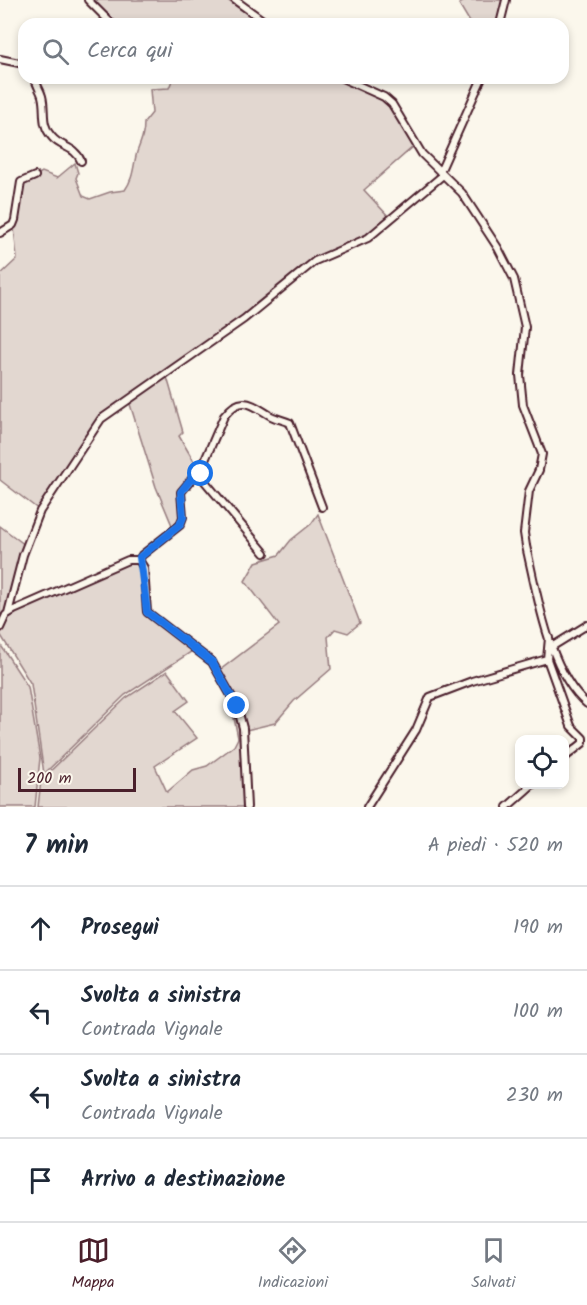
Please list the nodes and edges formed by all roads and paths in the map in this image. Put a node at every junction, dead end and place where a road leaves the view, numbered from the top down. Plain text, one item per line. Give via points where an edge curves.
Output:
1 (88, 0) edge
2 (235, 0) edge
3 (506, 0) edge
4 (106, 18) edge
5 (260, 18) edge
6 (502, 18) edge
7 (0, 59) edge
8 (18, 63) edge
9 (37, 84) edge
10 (355, 84) edge
11 (479, 84) edge
12 (81, 161) dead end
13 (441, 174) junction
14 (35, 176) dead end
15 (0, 233) edge
16 (197, 472) junction
17 (322, 507) dead end
18 (265, 553) dead end
19 (139, 561) junction
20 (4, 616) edge
21 (587, 625) edge
22 (0, 628) edge
23 (550, 637) junction
24 (553, 646) junction
25 (547, 659) junction
26 (587, 704) edge
27 (569, 754) edge
28 (527, 789) edge
29 (247, 807) edge
30 (367, 807) edge
31 (507, 807) edge

1 - 4 street
2 - 5 street
3 - 6 street
7 - 8 street
9 - 12 street via 47,131 56,141 75,150
10 - 13 street via 392,104 422,154
11 - 13 street
13 - 20 street via 368,238 315,261 244,319 101,419 37,519
13 - 23 street via 462,193 498,248 514,279 522,312 523,405 542,454 529,491 524,533
14 - 15 street via 21,182 13,225
16 - 17 street via 227,412 252,402 271,416 290,423
16 - 18 street
16 - 19 street via 181,492 180,525
19 - 20 street via 128,560 102,570
19 - 29 street via 144,568 147,612 212,662 240,713
20 - 22 street
21 - 24 street
23 - 24 street
23 - 25 street
24 - 26 street via 566,679
25 - 27 street via 572,726 583,738 583,743
25 - 30 street via 430,697 416,729
28 - 31 street

